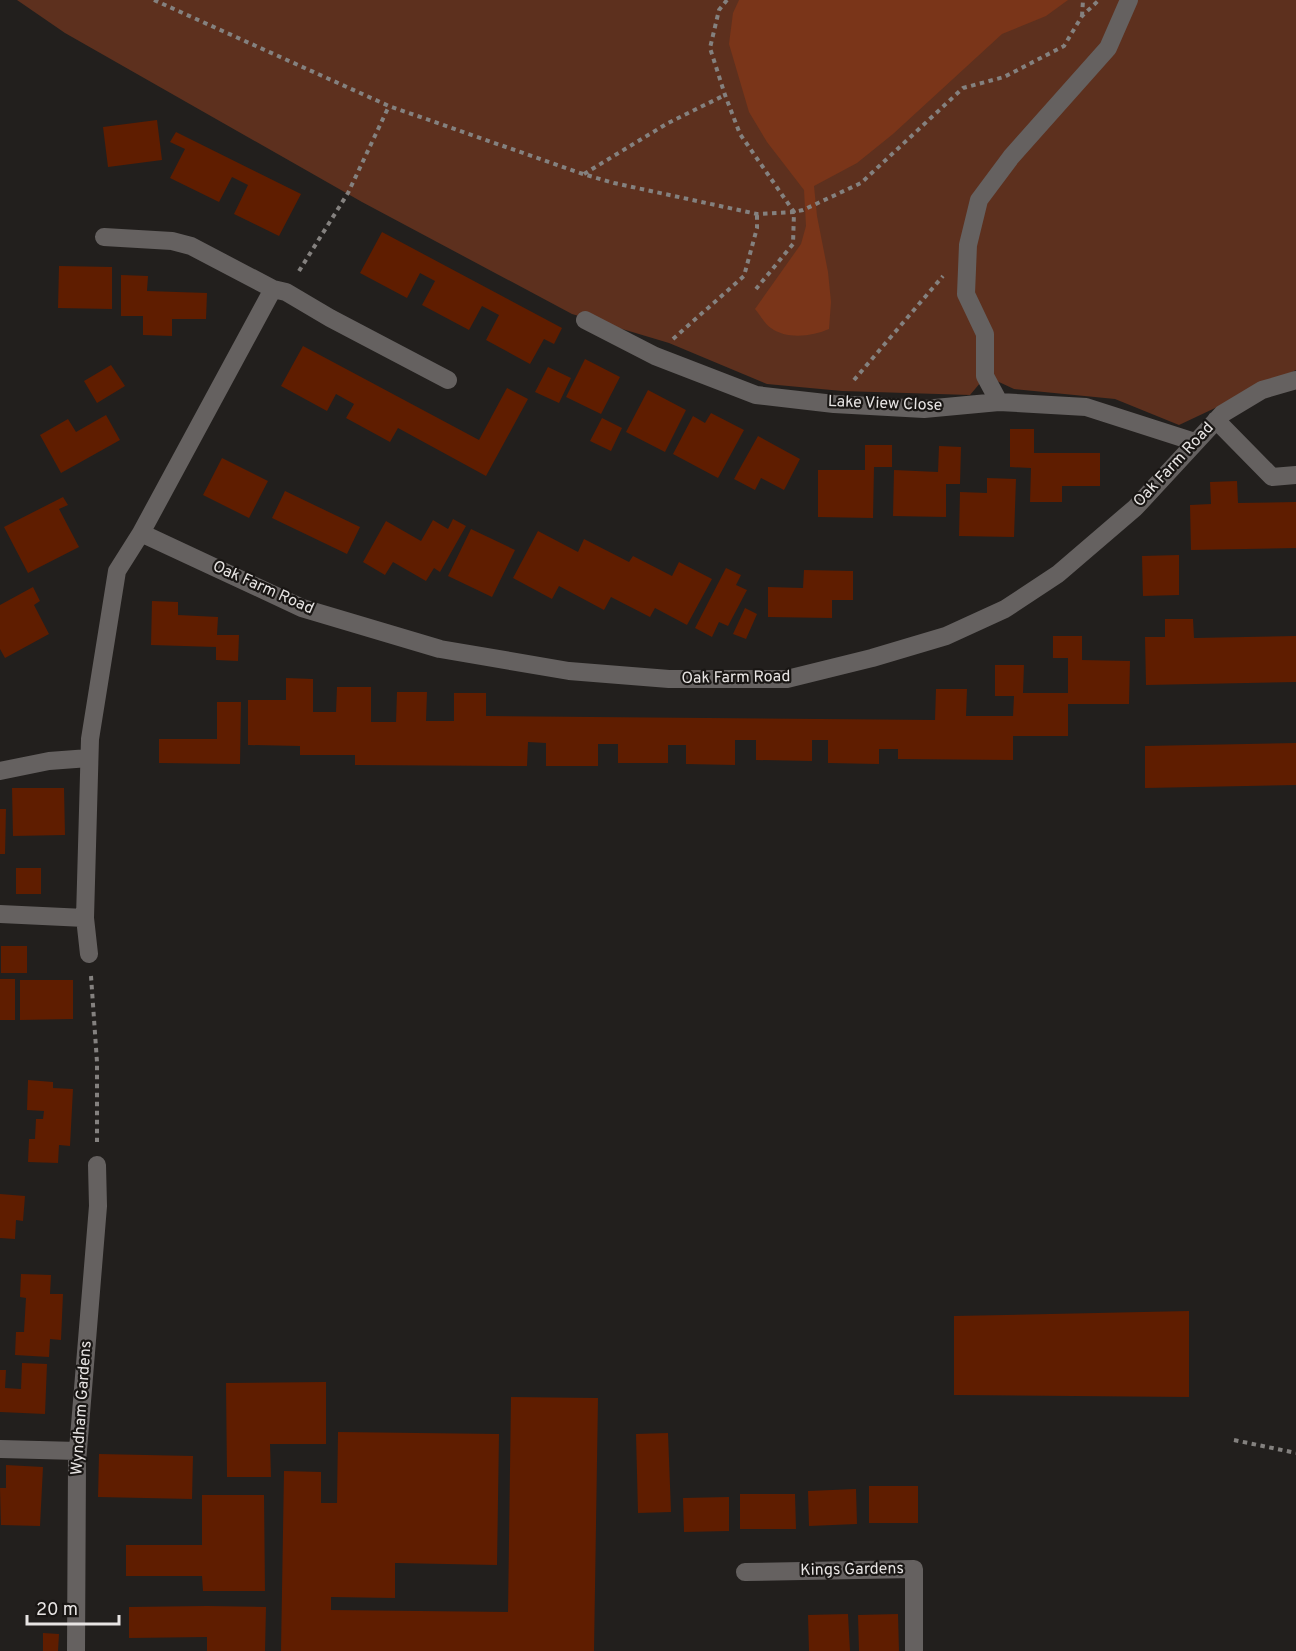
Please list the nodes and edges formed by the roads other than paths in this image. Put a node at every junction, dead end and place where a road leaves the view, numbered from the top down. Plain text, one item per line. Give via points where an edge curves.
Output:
1 (1129, 0) edge
2 (104, 237) dead end
3 (279, 290) junction
4 (585, 320) dead end
5 (448, 380) dead end
6 (1296, 380) edge
7 (999, 402) junction
8 (1216, 420) junction
9 (1195, 442) junction
10 (1296, 475) edge
11 (141, 533) junction
12 (89, 758) junction
13 (0, 771) edge
14 (0, 914) edge
15 (85, 918) junction
16 (89, 954) road end
17 (98, 1164) road end
18 (0, 1449) edge
19 (78, 1451) junction
20 (745, 1572) dead end
21 (76, 1651) edge
22 (914, 1651) edge

1 - 7 street via 1108,48 1011,157 979,200 968,245 966,294 985,334 985,376
2 - 3 street via 172,241 191,246
3 - 5 street
3 - 11 street
4 - 7 street, Lake View Close via 654,356 756,395 924,409
6 - 8 street, Oak Farm Road via 1262,390
7 - 9 street, Lake View Close via 1086,407
8 - 9 street, Oak Farm Road
8 - 10 street via 1272,477
9 - 11 street, Oak Farm Road via 1135,508 1058,574 1005,609 946,636 787,679 669,679 568,671 440,649 302,608
11 - 12 street via 117,571
12 - 13 street
12 - 15 street
14 - 15 street
15 - 16 street
17 - 19 street, Wyndham Gardens
18 - 19 street
19 - 21 street, Wyndham Gardens
20 - 22 street, Kings Gardens via 914,1569

